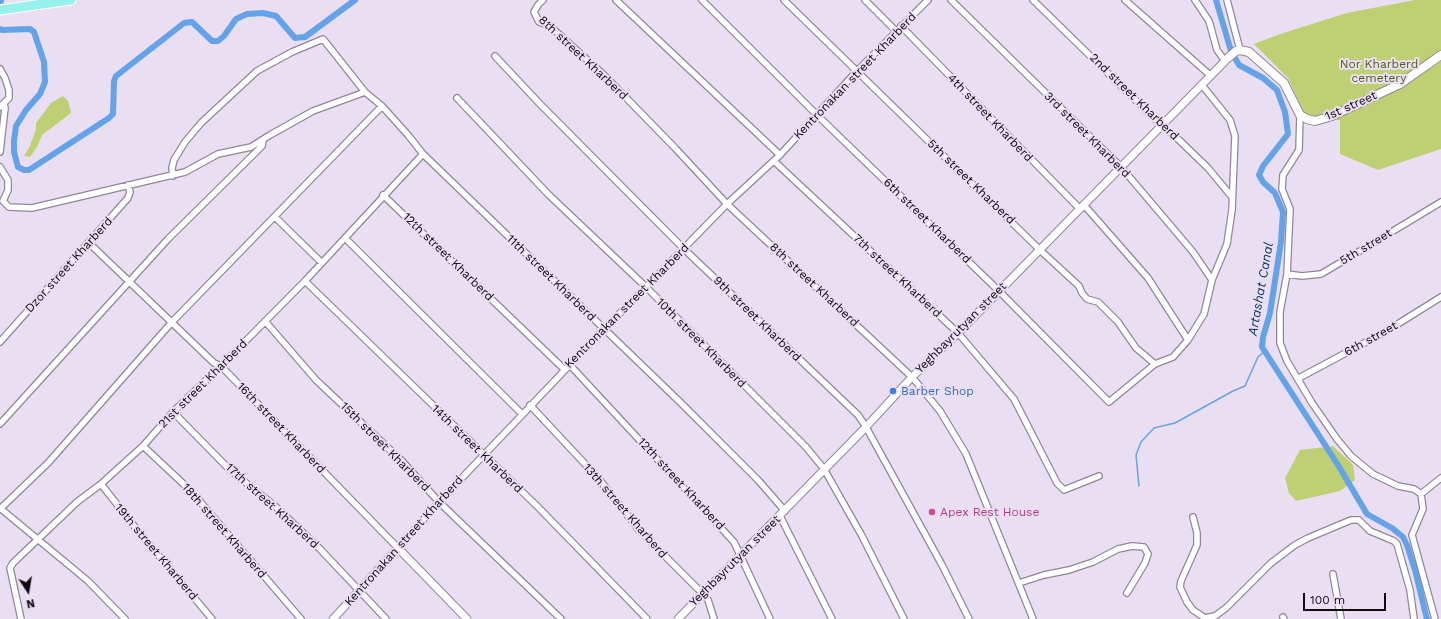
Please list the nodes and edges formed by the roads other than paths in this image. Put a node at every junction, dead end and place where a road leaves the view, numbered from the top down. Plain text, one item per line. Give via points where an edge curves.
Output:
1 (71, 0) edge
2 (543, 0) edge
3 (616, 0) edge
4 (702, 0) edge
5 (784, 0) edge
6 (865, 0) edge
7 (928, 0) edge
8 (951, 0) edge
9 (1034, 0) edge
10 (1125, 0) edge
11 (1195, 0) edge
12 (1227, 0) edge
13 (22, 4) edge
14 (0, 10) edge
15 (901, 26) junction
16 (896, 31) junction
17 (1232, 55) junction
18 (1441, 55) edge
19 (495, 56) dead end
20 (0, 69) edge
21 (856, 72) junction
22 (1210, 76) junction
23 (1202, 85) junction
24 (365, 92) junction
25 (457, 98) dead end
26 (2, 105) edge
27 (382, 106) junction
28 (816, 114) junction
29 (1300, 115) junction
30 (1162, 126) junction
31 (263, 140) junction
32 (0, 152) edge
33 (423, 154) junction
34 (780, 155) junction
35 (774, 161) junction
36 (0, 167) edge
37 (1121, 167) junction
38 (173, 176) junction
39 (128, 185) junction
40 (383, 195) junction
41 (1232, 197) junction
42 (2, 202) edge
43 (1441, 202) edge
44 (727, 204) junction
45 (1082, 207) junction
46 (275, 218) junction
47 (345, 238) junction
48 (88, 244) junction
49 (684, 249) junction
50 (1040, 250) junction
51 (321, 262) junction
52 (1287, 274) junction
53 (1212, 280) junction
54 (305, 281) junction
55 (129, 283) junction
56 (646, 288) junction
57 (999, 291) junction
58 (1441, 296) edge
59 (265, 321) junction
60 (172, 322) junction
61 (604, 328) junction
62 (958, 333) junction
63 (1188, 340) junction
64 (0, 342) edge
65 (569, 364) junction
66 (1155, 364) junction
67 (221, 366) junction
68 (564, 369) junction
69 (912, 377) junction
70 (1298, 378) junction
71 (530, 405) junction
72 (173, 412) junction
73 (522, 414) junction
74 (0, 424) edge
75 (866, 427) junction
76 (144, 446) junction
77 (483, 455) junction
78 (824, 469) junction
79 (1099, 476) dead end
80 (1441, 478) edge
81 (1438, 483) edge
82 (101, 484) junction
83 (1421, 494) junction
84 (439, 502) junction
85 (0, 509) edge
86 (782, 513) junction
87 (1193, 517) dead end
88 (38, 539) junction
89 (398, 548) junction
90 (741, 555) junction
91 (1333, 574) dead end
92 (1019, 583) junction
93 (360, 591) junction
94 (1127, 593) dead end
95 (703, 594) junction
96 (21, 619) edge
97 (125, 619) edge
98 (212, 619) edge
99 (301, 619) edge
100 (333, 619) edge
101 (386, 619) edge
102 (467, 619) edge
103 (561, 619) edge
104 (647, 619) edge
105 (678, 619) edge
106 (714, 619) edge
107 (770, 619) edge
108 (832, 619) edge
109 (904, 619) edge
110 (969, 619) edge
111 (1033, 619) edge
112 (1341, 619) edge
113 (1414, 619) edge
114 (1435, 619) edge

1 - 13 main road
2 - 44 street, 8th street Kharberd via 534,12 539,22 550,26 605,76
3 - 34 street
4 - 28 street, 6th street Kharberd
5 - 21 street, 5th street Kharberd
6 - 16 street
7 - 15 street, Kentronakan street Kharberd
8 - 37 street, 3rd street Kharberd
9 - 30 street, 2nd street Kharberd
10 - 22 street
11 - 17 street via 1209,21 1217,50
12 - 17 street
13 - 14 main road
15 - 16 street, Kentronakan street Kharberd
15 - 45 street, 4th street Kharberd
16 - 21 street, Kentronakan street Kharberd
17 - 22 street, Yeghbayrutyan street
17 - 29 main road via 1249,52 1284,83
18 - 29 main road, 1st street via 1400,84 1332,116 1315,121
19 - 49 street, 9th street Kharberd
20 - 26 street via 9,90 9,98
21 - 28 street, Kentronakan street Kharberd
21 - 50 street, 5th street Kharberd
22 - 23 street, Yeghbayrutyan street
23 - 30 street, Yeghbayrutyan street
23 - 41 street via 1230,120 1235,136
24 - 27 street, 11th street Kharberd
24 - 31 street via 313,111
24 - 38 street, 11th street Kharberd via 323,39 292,52 256,71 201,123 174,160
25 - 56 street, 10th street Kharberd via 549,195
26 - 32 street via 5,108
27 - 33 street, 11th street Kharberd
27 - 46 street
28 - 34 street, Kentronakan street Kharberd
28 - 57 street, 6th street Kharberd
29 - 52 street via 1298,150 1283,175 1282,189 1290,209
30 - 37 street, Yeghbayrutyan street
30 - 41 street, 2nd street Kharberd via 1208,168
31 - 38 street via 251,147 218,154
31 - 55 street via 262,146 168,239
33 - 40 street, 21st street Kharberd
33 - 61 street, 11th street Kharberd
34 - 35 street, Kentronakan street Kharberd
35 - 44 street, Kentronakan street Kharberd
35 - 62 street, 7th street Kharberd
36 - 42 street via 8,180 8,190
37 - 45 street, Yeghbayrutyan street
37 - 53 street, 3rd street Kharberd via 1193,252
38 - 39 street
39 - 42 street via 32,208 9,207
39 - 48 street, Dzor street Kharberd via 128,198
40 - 47 street, 21st street Kharberd
40 - 68 street, 12th street Kharberd
41 - 53 street via 1227,244
43 - 52 street, 5th street via 1321,274
44 - 49 street, Kentronakan street Kharberd
44 - 69 street, 8th street Kharberd
45 - 50 street, Yeghbayrutyan street
45 - 63 street, 4th street Kharberd via 1148,278
46 - 51 street
46 - 60 street
47 - 51 street, 21st street Kharberd
47 - 73 street
48 - 55 street, 16th street Kharberd
48 - 64 street, Dzor street Kharberd
49 - 56 street, Kentronakan street Kharberd
49 - 75 street, 9th street Kharberd via 858,415
50 - 57 street, Yeghbayrutyan street
50 - 66 street, 5th street Kharberd via 1080,286 1087,299 1098,302 1118,322 1136,348
51 - 54 street, 21st street Kharberd
52 - 70 street via 1280,312 1280,343 1287,361
53 - 63 street via 1204,314
54 - 59 street, 21st street Kharberd
54 - 77 street, 14th street Kharberd
55 - 60 street, 16th street Kharberd
55 - 74 street
56 - 61 street, Kentronakan street Kharberd
56 - 78 street, 10th street Kharberd via 806,447
57 - 62 street, Yeghbayrutyan street
57 - 66 street, 6th street Kharberd via 1109,402
58 - 70 street, 6th street via 1385,332
59 - 67 street, 21st street Kharberd
59 - 84 street, 15th street Kharberd via 316,380 403,462
60 - 67 street, 16th street Kharberd via 214,363
60 - 85 street via 48,463
61 - 65 street, Kentronakan street Kharberd
61 - 86 street, 11th street Kharberd via 753,475
62 - 69 street, Yeghbayrutyan street
62 - 79 street, 7th street Kharberd via 1014,399 1057,483 1064,490
63 - 66 street via 1173,357
65 - 68 street, Kentronakan street Kharberd
65 - 90 street, 12th street Kharberd via 734,542
67 - 72 street, 21st street Kharberd
67 - 89 street, 16th street Kharberd
68 - 71 street, Kentronakan street Kharberd
69 - 75 street, Yeghbayrutyan street
69 - 92 street, 8th street Kharberd via 940,411 966,454
70 - 83 street via 1312,403 1351,456 1373,474
71 - 73 street, Kentronakan street Kharberd
71 - 95 street, 13th street Kharberd via 599,479 639,530
72 - 76 street, 21st street Kharberd
72 - 93 street, 17th street Kharberd via 230,470 275,506 320,549
73 - 77 street, Kentronakan street Kharberd
75 - 78 street, Yeghbayrutyan street
75 - 110 street, 9th street Kharberd
76 - 82 street, 21st street Kharberd
76 - 99 street, 18th street Kharberd via 190,490
77 - 84 street, Kentronakan street Kharberd
77 - 104 street, 14th street Kharberd via 538,507
78 - 86 street, Yeghbayrutyan street
78 - 109 street, 10th street Kharberd
80 - 81 street
81 - 83 street
82 - 88 street, 21st street Kharberd via 77,502
82 - 98 street, 19th street Kharberd
83 - 114 street via 1423,509 1412,535
84 - 89 street, Kentronakan street Kharberd
84 - 103 street, 15th street Kharberd
85 - 88 street
86 - 90 street, Yeghbayrutyan street
86 - 108 street, 11th street Kharberd
87 - 113 street via 1197,545 1180,581 1180,587 1187,602 1200,616 1208,619 1226,608 1295,545 1351,520 1360,521 1370,530 1397,544 1410,590
88 - 96 street, 21st street Kharberd via 10,568
88 - 97 street via 88,581
89 - 93 street, Kentronakan street Kharberd
89 - 102 street, 16th street Kharberd
90 - 95 street, Yeghbayrutyan street
90 - 107 street, 12th street Kharberd
91 - 112 street
92 - 94 street via 1093,562 1118,548 1144,547 1148,554 1145,563
92 - 111 street, 8th street Kharberd
93 - 100 street, Kentronakan street Kharberd
93 - 101 street, 17th street Kharberd
95 - 105 street, Yeghbayrutyan street
95 - 106 street, 13th street Kharberd via 708,600

